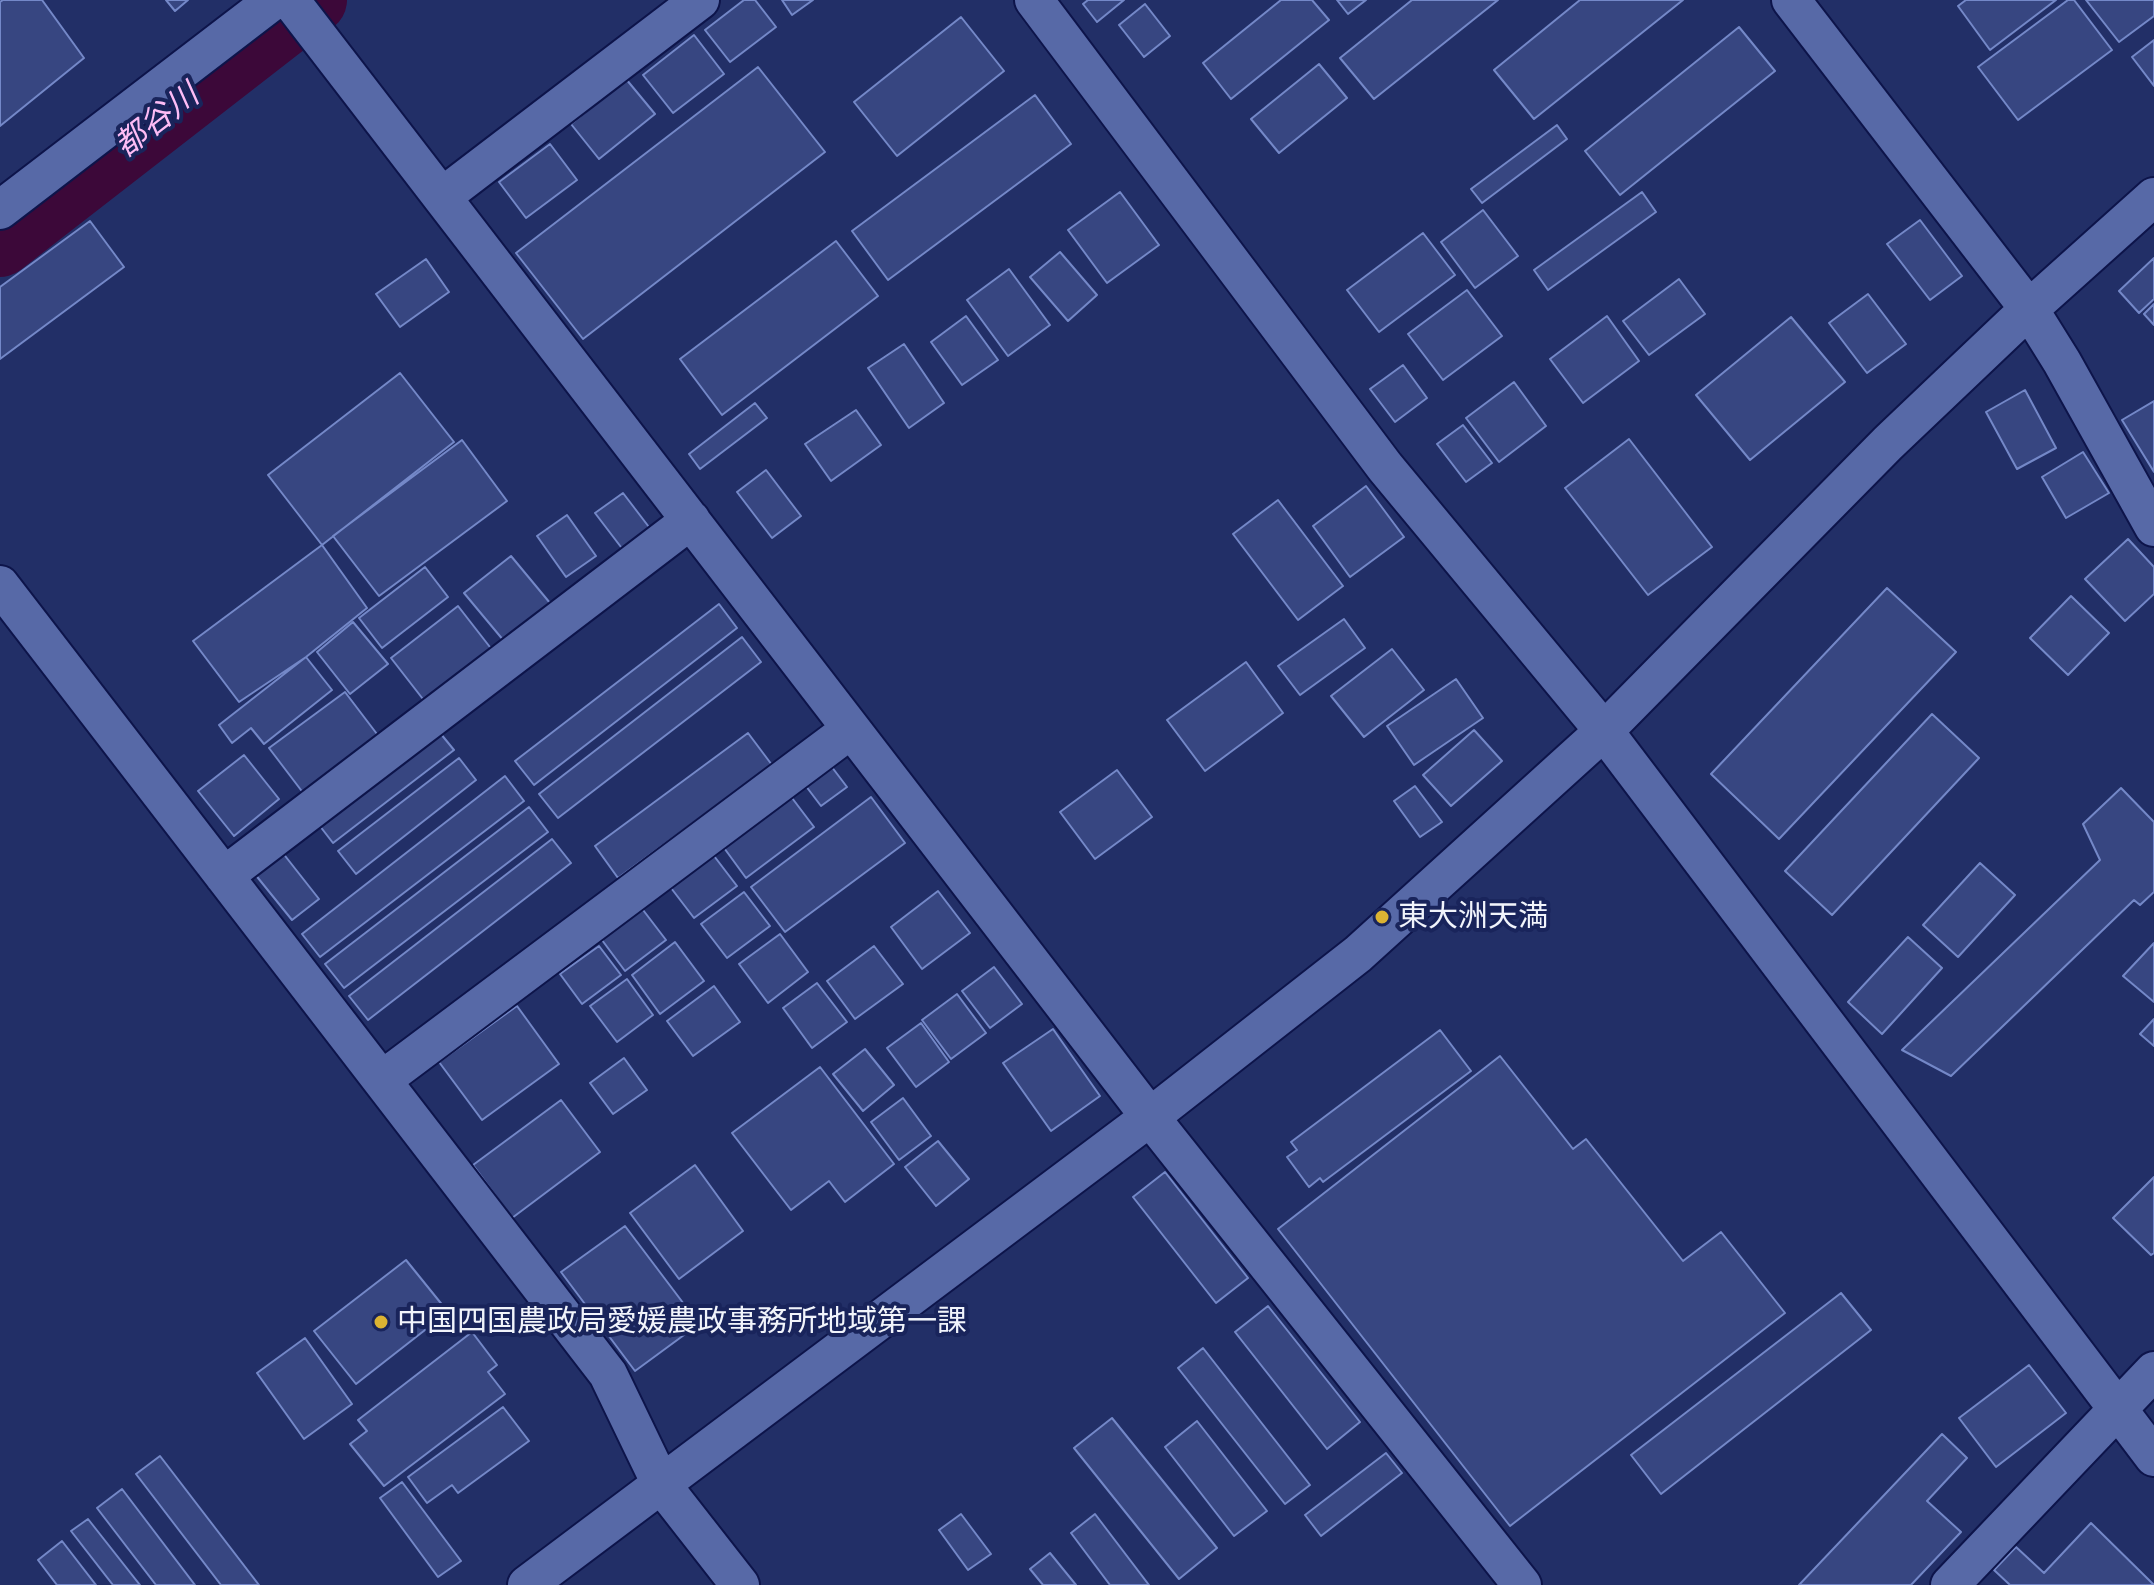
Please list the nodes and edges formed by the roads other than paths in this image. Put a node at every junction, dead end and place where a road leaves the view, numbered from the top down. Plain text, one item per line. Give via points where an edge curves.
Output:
1 (700, 0) edge
2 (1034, 0) edge
3 (1791, 0) edge
4 (292, 7) edge
5 (443, 196) junction
6 (2154, 197) edge
7 (0, 210) edge
8 (2029, 309) junction
9 (691, 520) junction
10 (2154, 527) edge
11 (0, 585) edge
12 (850, 730) junction
13 (1604, 731) junction
14 (224, 876) junction
15 (382, 1080) junction
16 (1150, 1117) junction
17 (2154, 1371) edge
18 (2118, 1409) junction
19 (2154, 1457) edge
20 (661, 1484) junction
21 (527, 1585) edge
22 (740, 1585) edge
23 (1522, 1585) edge
24 (1950, 1585) edge

1 - 5 street
2 - 13 street via 1385,467
3 - 8 street
4 - 5 street
4 - 7 street
5 - 9 street
6 - 8 street
8 - 10 street
8 - 13 street via 1888,443
9 - 12 street
9 - 14 street
11 - 14 street
12 - 15 street
12 - 16 street
13 - 16 street via 1358,954
13 - 18 street
14 - 15 street
15 - 20 street via 608,1374
16 - 20 street
16 - 23 street
17 - 18 street
18 - 19 street
18 - 24 street
20 - 21 street
20 - 22 street

